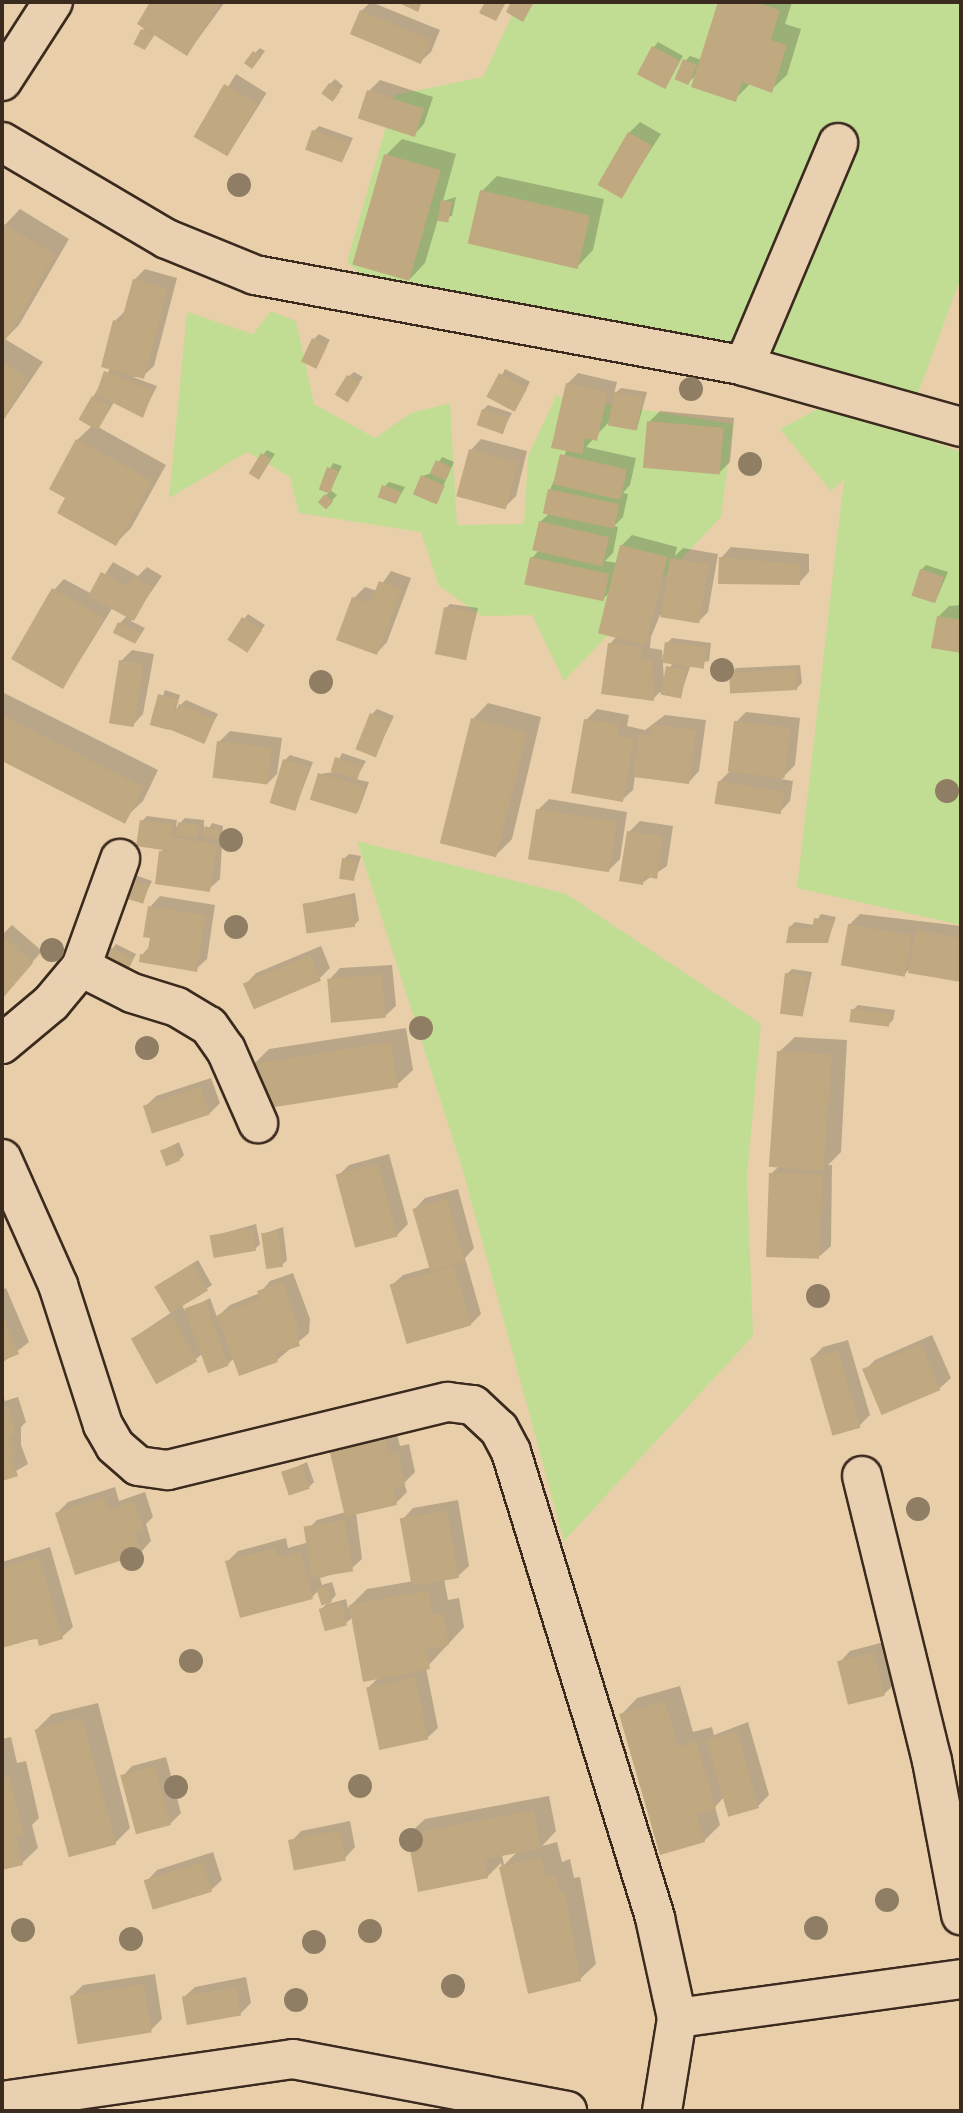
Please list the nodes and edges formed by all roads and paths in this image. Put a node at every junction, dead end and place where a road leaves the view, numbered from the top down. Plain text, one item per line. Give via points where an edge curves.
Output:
1 (53, 2) edge
2 (2, 81) edge
3 (2, 142) edge
4 (838, 143) dead end
5 (744, 366) junction
6 (961, 427) edge
7 (120, 859) dead end
8 (81, 967) junction
9 (2, 1044) edge
10 (258, 1123) dead end
11 (2, 1159) edge
12 (862, 1476) dead end
13 (961, 1915) edge
14 (961, 1979) edge
15 (677, 2018) junction
16 (2, 2101) edge
17 (567, 2111) edge
18 (662, 2111) edge

1 - 2 street
3 - 5 street via 167,239 255,275
4 - 5 street
5 - 6 street
7 - 8 street
8 - 9 street via 51,1003
8 - 10 street via 209,1026 226,1050
11 - 15 street via 58,1285 103,1425 115,1446 138,1466 168,1470 448,1402 473,1405 499,1429 511,1452 655,1918
12 - 13 street via 932,1761
14 - 15 street
15 - 18 street
16 - 17 street via 293,2059

